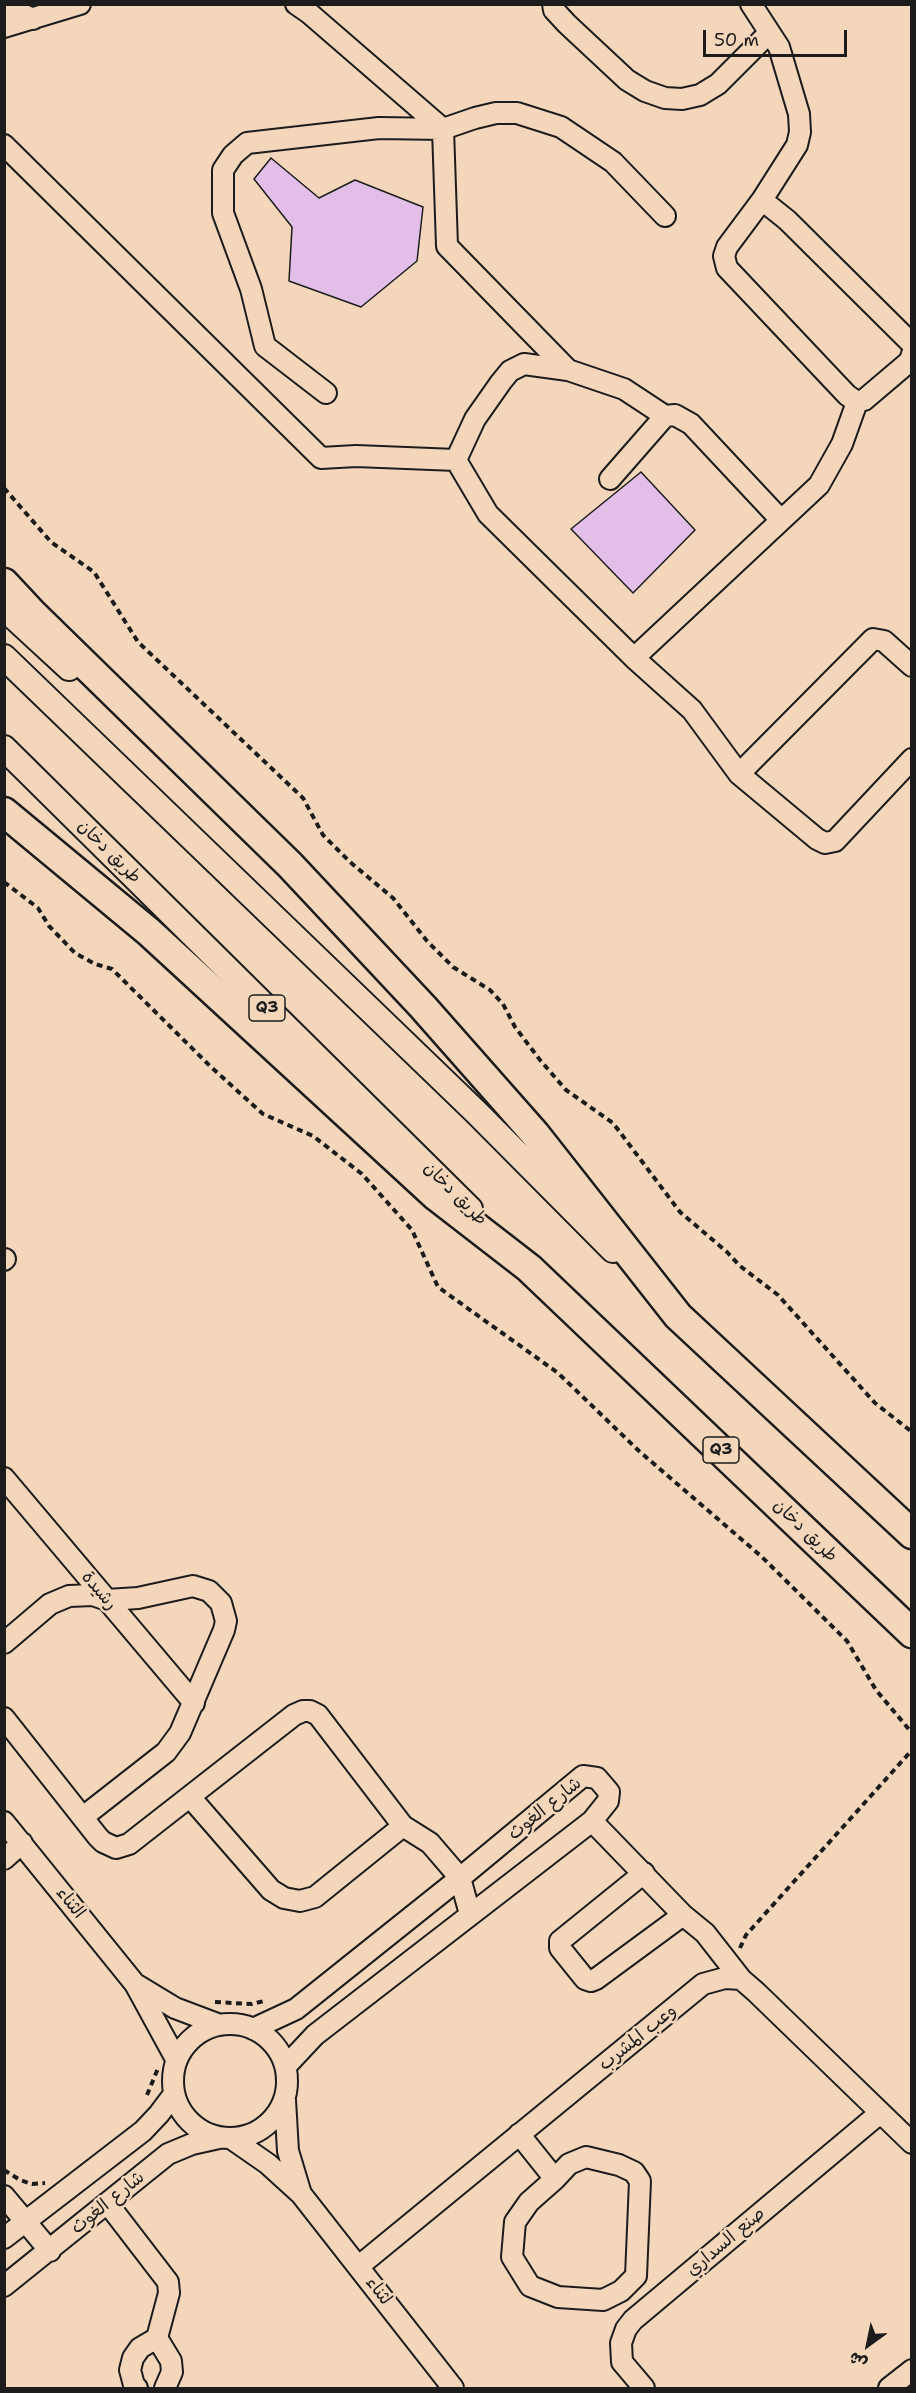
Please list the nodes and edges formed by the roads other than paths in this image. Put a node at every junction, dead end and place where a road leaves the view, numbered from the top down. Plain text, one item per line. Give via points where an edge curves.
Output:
1 (80, 4) edge
2 (296, 4) edge
3 (553, 4) edge
4 (751, 4) edge
5 (4, 6) edge
6 (33, 19) junction
7 (4, 27) edge
8 (769, 33) junction
9 (443, 129) junction
10 (4, 145) edge
11 (762, 200) junction
12 (665, 216) dead end
13 (912, 344) edge
14 (912, 354) edge
15 (567, 370) junction
16 (326, 393) dead end
17 (857, 402) junction
18 (665, 416) junction
19 (456, 460) junction
20 (610, 479) dead end
21 (780, 519) junction
22 (4, 583) edge
23 (4, 608) edge
24 (4, 657) edge
25 (634, 658) junction
26 (912, 666) edge
27 (4, 748) edge
28 (912, 759) edge
29 (186, 764) junction
30 (739, 774) junction
31 (4, 812) edge
32 (530, 1268) junction
33 (678, 1316) junction
34 (4, 1478) edge
35 (912, 1534) edge
36 (107, 1600) junction
37 (912, 1633) edge
38 (4, 1643) edge
39 (194, 1703) junction
40 (4, 1718) edge
41 (190, 1797) junction
42 (83, 1817) junction
43 (592, 1821) junction
44 (4, 1822) edge
45 (404, 1826) junction
46 (22, 1844) junction
47 (4, 1859) edge
48 (644, 1873) junction
49 (460, 1878) junction
50 (470, 1914) junction
51 (683, 1915) junction
52 (741, 1979) junction
53 (135, 1984) junction
54 (220, 2025) junction
55 (253, 2028) junction
56 (169, 2060) junction
57 (286, 2066) junction
58 (174, 2094) junction
59 (285, 2100) junction
60 (880, 2113) junction
61 (519, 2134) junction
62 (226, 2138) junction
63 (912, 2144) edge
64 (555, 2179) junction
65 (301, 2194) junction
66 (4, 2196) edge
67 (108, 2204) junction
68 (26, 2221) junction
69 (4, 2238) edge
70 (50, 2251) junction
71 (359, 2266) junction
72 (4, 2286) edge
73 (157, 2338) junction
74 (912, 2370) edge
75 (137, 2388) edge
76 (165, 2388) edge
77 (453, 2388) edge
78 (644, 2388) edge
79 (889, 2388) edge

1 - 6 street
2 - 9 street
3 - 8 street via 567,24 627,80 665,98 700,95 718,84
4 - 8 street
5 - 6 street
6 - 7 street
8 - 11 street via 779,47 799,114 800,132 797,145
9 - 12 street via 496,113 517,113 561,127 613,162
9 - 15 street via 447,246
9 - 16 street via 379,128 247,143 223,170 223,213 251,289 265,346
10 - 19 street via 321,458
11 - 13 street
11 - 17 street via 727,247 727,268
14 - 17 street via 910,362
15 - 18 street via 624,389
15 - 19 street via 524,364 510,371 475,419
17 - 21 street via 842,444 819,485
18 - 20 street
18 - 21 street via 675,415 691,424
19 - 25 street via 489,514
21 - 25 street
22 - 29 highway
23 - 29 main road via 133,729
24 - 33 main road via 476,1112
25 - 30 street via 692,710
26 - 30 street via 884,640 873,639
27 - 32 main road, طريق دخان / Q3
28 - 30 street via 835,841 825,843
29 - 33 highway via 290,865 431,1016 535,1134
31 - 32 highway via 149,932 436,1196
32 - 37 highway, طريق دخان / Q3
33 - 35 highway
34 - 36 street, رشيدة
36 - 38 street via 81,1594 59,1599
36 - 39 street, رشيدة
36 - 39 street via 138,1598 193,1586 216,1596 225,1612 224,1630
39 - 42 street via 166,1752
40 - 42 street
41 - 42 street via 123,1847 103,1842
41 - 45 street via 271,1890 300,1901 315,1897
41 - 45 street via 294,1715 310,1711 318,1715
43 - 48 street
43 - 49 street, شارع الغوث via 606,1806 609,1792 597,1778 583,1776
43 - 50 street, شارع الغوث
44 - 46 street, الثناء
45 - 49 street via 430,1843
46 - 47 street
46 - 53 street, الثناء
48 - 51 street
48 - 51 street via 560,1941 560,1948 585,1979 596,1979
49 - 50 street
49 - 55 street, شارع الغوث via 296,2009
50 - 57 street, شارع الغوث via 315,2035
51 - 52 street via 705,1933
52 - 60 street
52 - 61 street, وعب المشرب via 703,1984
53 - 54 street via 175,2008
53 - 56 street
54 - 55 street
54 - 56 street via 202,2031
55 - 57 street via 273,2044
56 - 58 street
57 - 59 street
58 - 62 street via 190,2123 204,2133
58 - 68 street, شارع الغوث via 143,2131
59 - 62 street via 273,2120 255,2134
59 - 65 street, لثناء via 288,2151
60 - 63 street
60 - 78 street, صنع السداري via 633,2320 621,2343 622,2361
61 - 64 street
61 - 71 street, وعب المشرب
62 - 65 street, لثناء via 268,2164
62 - 67 street, شارع الغوث via 192,2144 168,2154
64 - 64 street via 515,2222 512,2257 530,2286 558,2296 603,2300 621,2291 636,2276 640,2181 634,2172 620,2165 586,2157 570,2164
65 - 71 street, لثناء
66 - 68 street
67 - 70 street, شارع الغوث
67 - 73 street via 168,2282 167,2304
68 - 69 street, شارع الغوث
68 - 70 street
70 - 72 street, شارع الغوث
71 - 77 street, لثناء
73 - 75 street via 140,2348 133,2358 130,2370
73 - 76 street via 171,2361 172,2372
74 - 79 street

